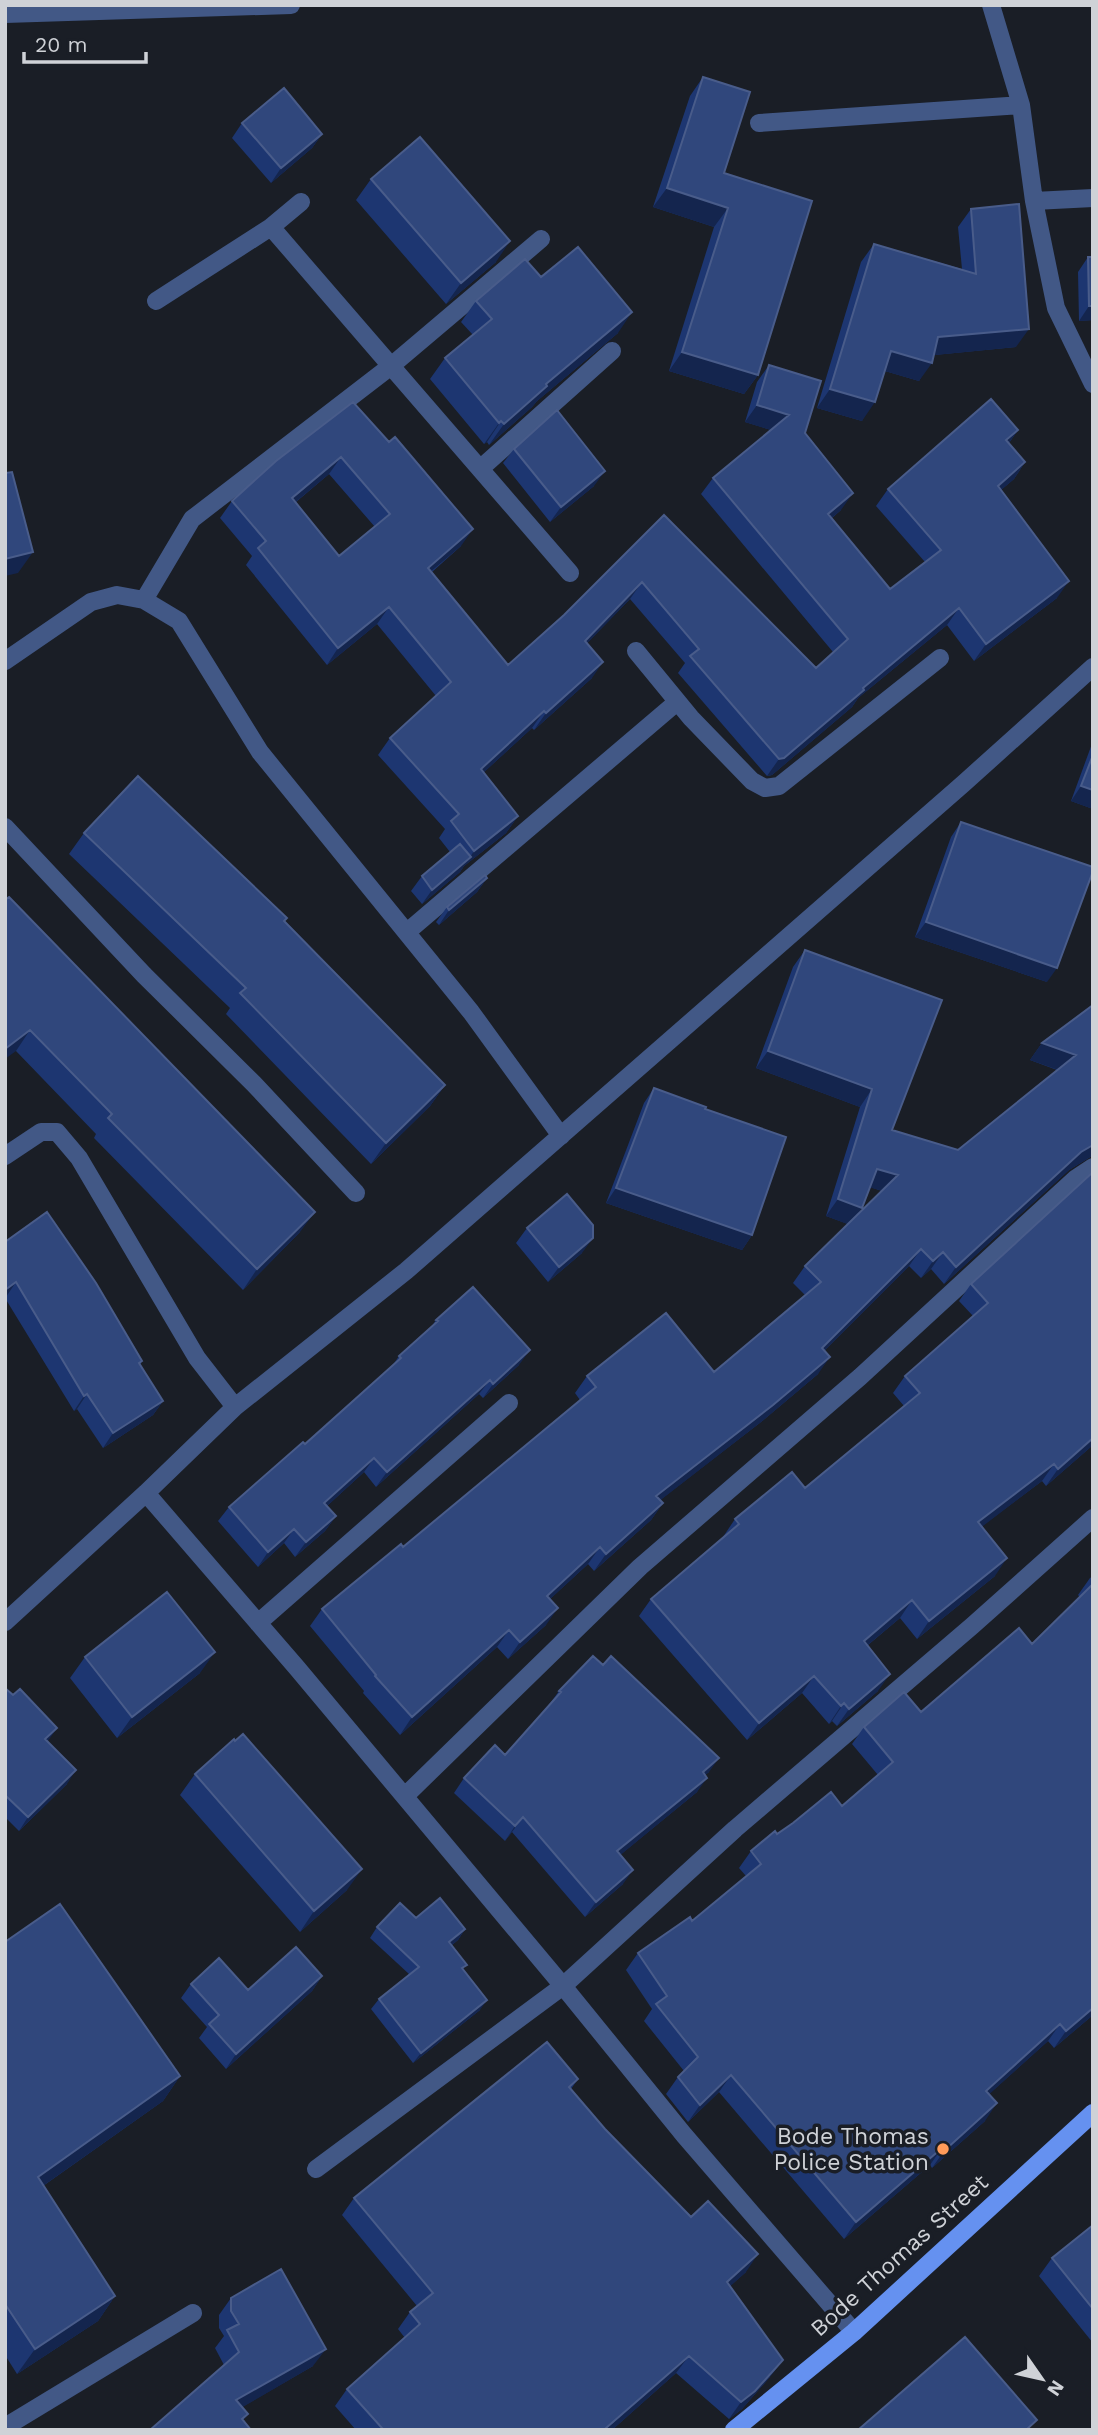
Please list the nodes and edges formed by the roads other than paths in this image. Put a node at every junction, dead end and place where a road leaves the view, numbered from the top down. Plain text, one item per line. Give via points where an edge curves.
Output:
1 (291, 5) edge
2 (992, 5) edge
3 (162, 7) edge
4 (5, 13) edge
5 (1021, 105) junction
6 (759, 123) dead end
7 (1093, 198) edge
8 (1034, 201) junction
9 (301, 202) dead end
10 (271, 227) junction
11 (541, 239) dead end
12 (156, 301) dead end
13 (612, 351) edge
14 (391, 366) junction
15 (1093, 384) edge
16 (480, 469) junction
17 (570, 573) dead end
18 (144, 600) junction
19 (636, 651) dead end
20 (940, 658) dead end
21 (5, 661) edge
22 (1093, 667) edge
23 (677, 702) junction
24 (5, 827) edge
25 (407, 932) junction
26 (561, 1136) junction
27 (5, 1156) edge
28 (1093, 1167) edge
29 (356, 1193) dead end
30 (509, 1403) dead end
31 (236, 1407) junction
32 (146, 1493) junction
33 (1093, 1518) edge
34 (5, 1622) edge
35 (258, 1623) junction
36 (405, 1796) junction
37 (563, 1986) junction
38 (1093, 2113) edge
39 (316, 2169) dead end
40 (193, 2313) dead end
41 (854, 2332) junction
42 (5, 2427) edge
43 (734, 2430) edge

1 - 3 street
2 - 5 street
3 - 4 street
5 - 6 street
5 - 8 street
7 - 8 street
8 - 15 street via 1056,308
9 - 10 street
10 - 12 street
10 - 14 street
11 - 14 street
13 - 16 street
14 - 16 street
14 - 18 street via 192,519
16 - 17 street
18 - 21 street via 117,595 91,602
18 - 25 street via 179,621 260,752
19 - 23 street
20 - 23 street via 779,786 765,788 752,781
22 - 26 street
23 - 25 street
24 - 29 street
25 - 26 street
26 - 31 street via 406,1271
27 - 31 street via 41,1132 57,1132 79,1158 197,1358
28 - 36 street via 640,1567
30 - 35 street
31 - 32 street
32 - 34 street
32 - 35 street
33 - 37 street via 735,1829
35 - 36 street
36 - 37 street
37 - 39 street
37 - 41 street
38 - 41 main road, Bode Thomas Street
40 - 42 street
41 - 43 main road, Bode Thomas Street

